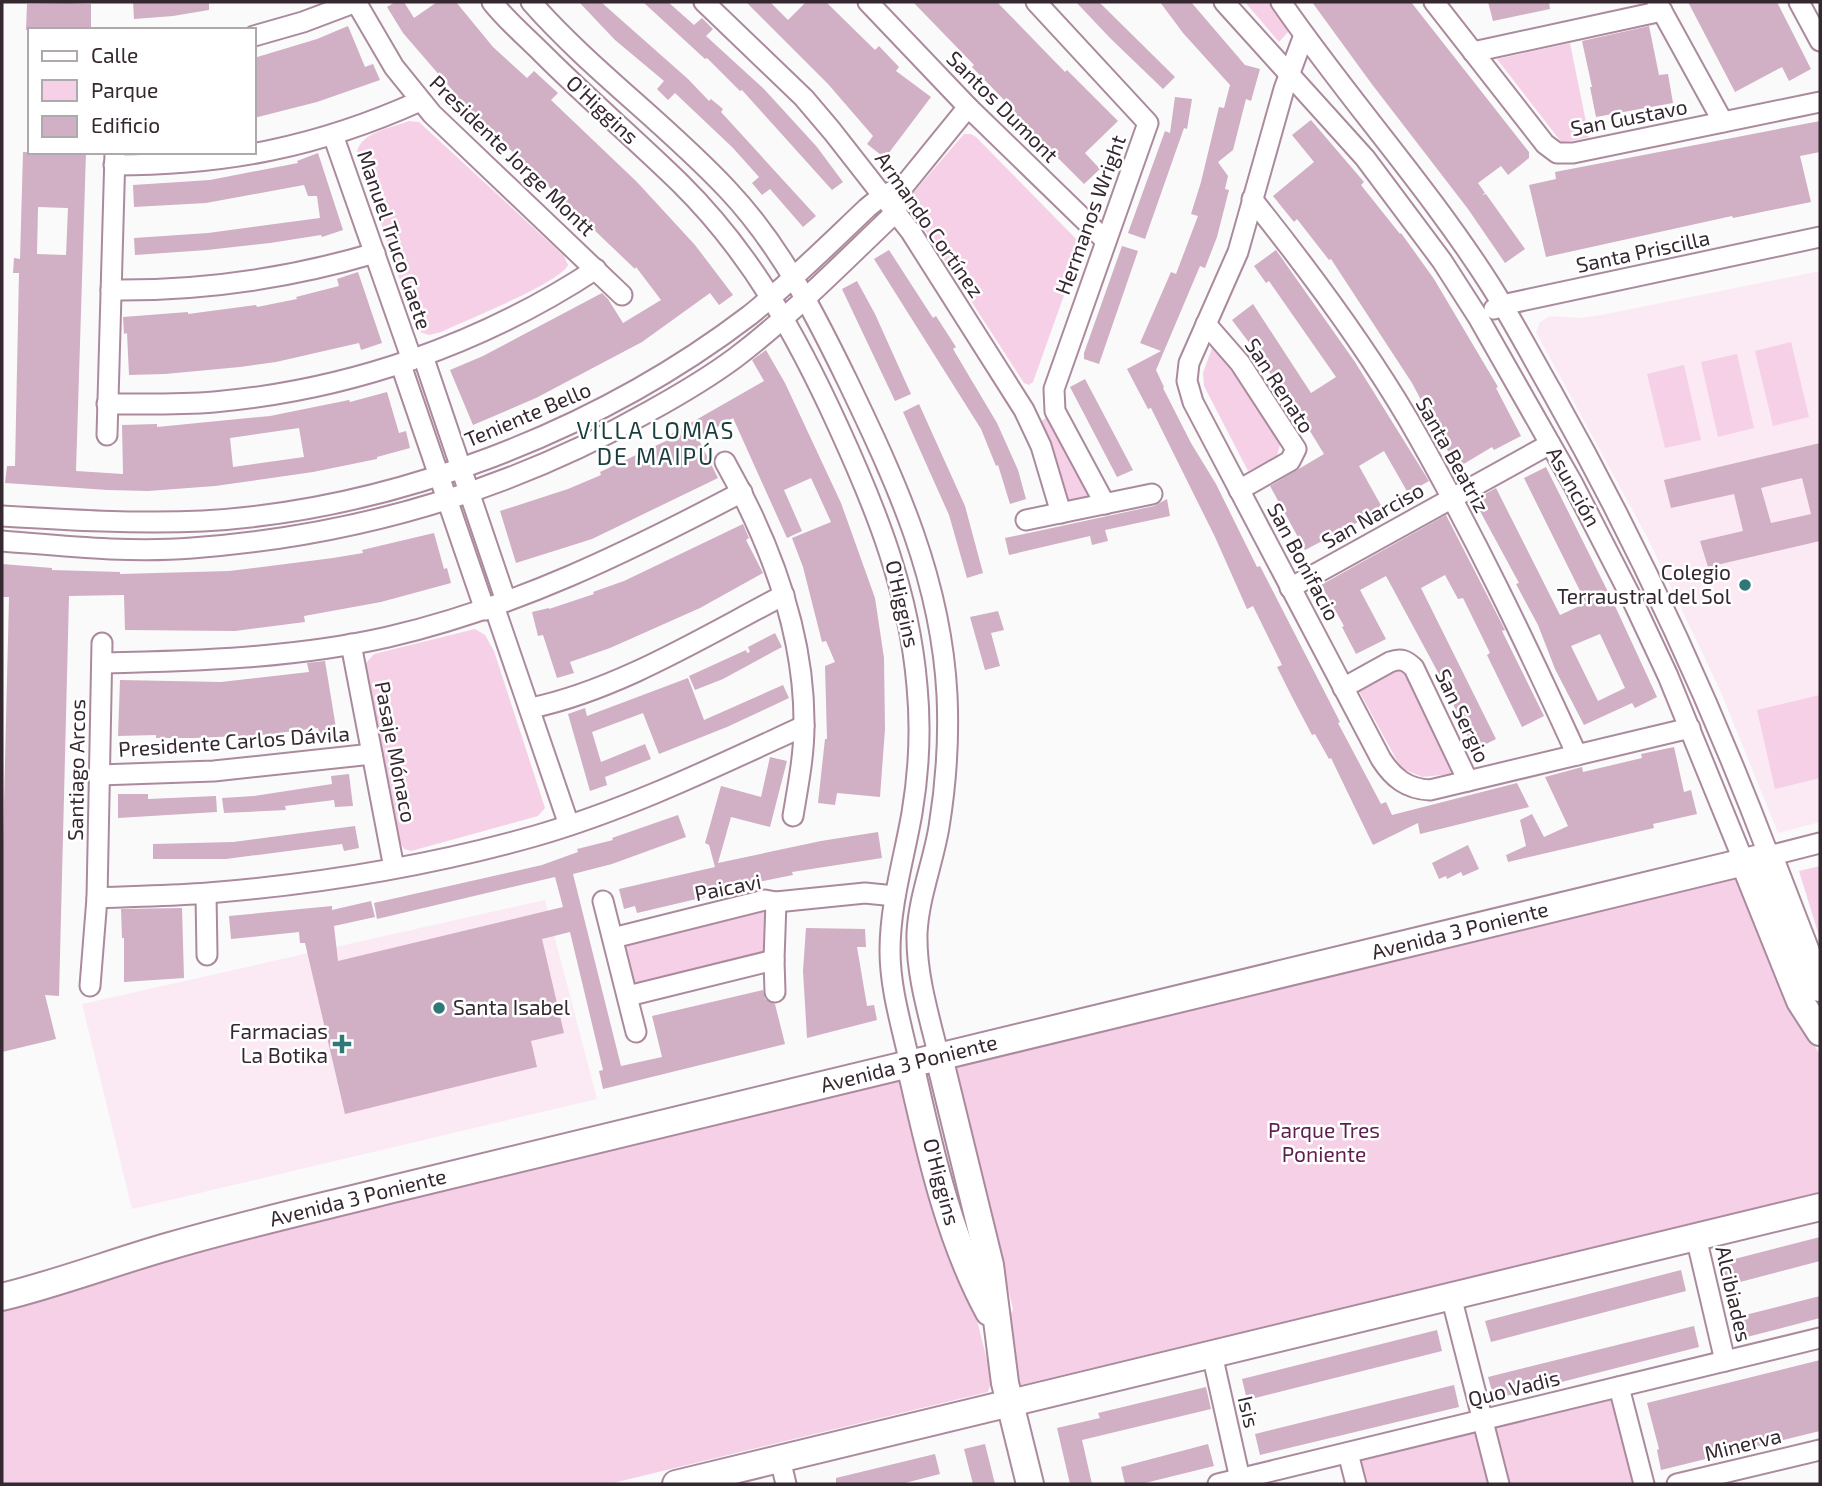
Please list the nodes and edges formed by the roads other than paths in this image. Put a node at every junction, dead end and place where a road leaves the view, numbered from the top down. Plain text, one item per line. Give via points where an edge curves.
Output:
1 (356, 2) edge
2 (492, 2) edge
3 (531, 2) edge
4 (704, 2) edge
5 (868, 2) edge
6 (1036, 2) edge
7 (1224, 2) edge
8 (1281, 2) edge
9 (1434, 2) edge
10 (1799, 2) edge
11 (1659, 6) edge
12 (256, 35) edge
13 (1304, 35) junction
14 (1820, 41) edge
15 (1472, 52) junction
16 (1289, 74) junction
17 (420, 101) junction
18 (1820, 102) edge
19 (968, 107) junction
20 (1724, 122) junction
21 (333, 135) junction
22 (256, 153) edge
23 (250, 154) edge
24 (114, 159) edge
25 (903, 187) junction
26 (883, 195) junction
27 (1252, 199) junction
28 (896, 212) junction
29 (1820, 237) edge
30 (1106, 241) junction
31 (375, 253) junction
32 (596, 269) junction
33 (794, 276) junction
34 (111, 290) junction
35 (622, 295) dead end
36 (772, 297) junction
37 (806, 297) junction
38 (1502, 305) junction
39 (783, 317) junction
40 (1478, 317) junction
41 (1206, 324) junction
42 (412, 360) junction
43 (1052, 400) junction
44 (107, 404) junction
45 (1024, 410) junction
46 (107, 435) dead end
47 (1550, 444) junction
48 (725, 463) dead end
49 (461, 468) junction
50 (439, 476) junction
51 (1239, 490) junction
52 (741, 492) junction
53 (470, 494) junction
54 (1152, 494) dead end
55 (1451, 498) junction
56 (447, 501) junction
57 (1105, 504) junction
58 (1061, 513) junction
59 (2, 516) edge
60 (1026, 520) dead end
61 (2, 541) edge
62 (1290, 587) junction
63 (784, 595) junction
64 (495, 606) junction
65 (351, 645) junction
66 (1343, 688) junction
67 (531, 708) junction
68 (804, 726) junction
69 (1690, 728) junction
70 (372, 754) junction
71 (1577, 755) junction
72 (99, 775) junction
73 (1468, 781) junction
74 (793, 816) dead end
75 (569, 825) junction
76 (1820, 844) edge
77 (1757, 859) junction
78 (394, 868) junction
79 (206, 894) junction
80 (895, 896) junction
81 (97, 898) junction
82 (603, 901) dead end
83 (776, 902) junction
84 (613, 938) junction
85 (206, 955) dead end
86 (774, 960) junction
87 (90, 986) dead end
88 (1820, 988) edge
89 (775, 992) dead end
90 (628, 996) junction
91 (636, 1032) dead end
92 (1820, 1032) edge
93 (939, 1057) junction
94 (910, 1064) junction
95 (1820, 1207) edge
96 (1696, 1237) junction
97 (1451, 1296) junction
98 (2, 1297) edge
99 (996, 1325) junction
100 (1820, 1338) edge
101 (1212, 1354) junction
102 (1725, 1361) junction
103 (1619, 1387) junction
104 (1010, 1403) junction
105 (1482, 1420) junction
106 (1820, 1450) edge
107 (1348, 1452) junction
108 (783, 1472) edge
109 (1757, 1475) edge
110 (1240, 1479) junction
111 (676, 1484) edge
112 (1030, 1484) edge
113 (1219, 1484) edge
114 (1356, 1484) edge
115 (1499, 1484) edge
116 (1644, 1484) edge
117 (1677, 1484) edge

1 - 12 street
1 - 17 street, Presidente Jorge Montt
2 - 36 street, O'Higgins via 713,217
3 - 33 street, O'Higgins via 728,190
4 - 26 street, Armando Cortínez via 804,98
5 - 19 street, Santos Dumont
6 - 30 street, Hermanos Wright via 1148,123
7 - 16 street, Asunción
8 - 13 street, Asunción
9 - 15 street, San Gustavo
10 - 14 street
11 - 15 street
11 - 20 street
13 - 16 street, San Bonifacio
13 - 38 street, Asunción via 1435,206
15 - 20 street, San Gustavo via 1557,153
16 - 27 street, San Bonifacio
16 - 40 street, Asunción via 1385,183
17 - 21 street
17 - 32 street, Presidente Jorge Montt
18 - 20 street, San Gustavo
19 - 25 street, Teniente Bello
19 - 30 street, Santos Dumont
21 - 22 street
21 - 31 street, Manuel Truco Gaete
23 - 24 street via 187,163
24 - 34 street
25 - 26 street, Teniente Bello
25 - 28 street
26 - 28 street, Armando Cortínez
26 - 33 street, Teniente Bello
27 - 41 street, San Bonifacio via 1238,252
27 - 55 street, Santa Beatriz via 1350,329 1407,417
28 - 37 street
28 - 45 street, Armando Cortínez
29 - 38 street, Santa Priscilla
30 - 43 street, Hermanos Wright
31 - 34 street via 251,282
31 - 42 street, Manuel Truco Gaete
32 - 35 street, Presidente Jorge Montt
32 - 42 street via 539,304
33 - 36 street, Teniente Bello
33 - 37 street, O'Higgins
34 - 44 street
36 - 39 street, O'Higgins
36 - 49 street, Teniente Bello via 667,371 608,405 531,442
37 - 39 street
37 - 93 street, O'Higgins via 901,496 927,571 942,645 947,723 944,778 939,828 917,934 921,980
38 - 40 street, Santa Priscilla
38 - 77 street, Asunción via 1641,559 1703,695
39 - 53 street via 734,358 636,419 543,466
39 - 80 street, O'Higgins via 871,499 905,603 918,689 919,750
40 - 47 street, Asunción
41 - 51 street, San Bonifacio via 1189,363 1189,390
41 - 51 street, San Renato via 1246,372 1296,449 1290,461
42 - 44 street via 329,383 248,398
42 - 49 street, Manuel Truco Gaete
42 - 50 street, Manuel Truco Gaete
43 - 45 street
43 - 57 street
44 - 46 street
45 - 58 street, Armando Cortínez via 1041,446
47 - 55 street, San Narciso
47 - 69 street, Asunción via 1609,553
48 - 52 street
49 - 50 street, Teniente Bello
49 - 53 street, Manuel Truco Gaete
50 - 56 street, Manuel Truco Gaete
50 - 59 street, Teniente Bello via 238,518 146,523
51 - 62 street, San Bonifacio
52 - 63 street
52 - 64 street via 587,570
53 - 56 street
53 - 64 street, Manuel Truco Gaete
54 - 57 street
55 - 62 street, San Narciso
55 - 71 street, Santa Beatriz via 1526,643
56 - 61 street via 317,532 247,543 136,550
56 - 64 street, Manuel Truco Gaete
57 - 58 street
58 - 60 street
62 - 66 street, San Bonifacio
63 - 67 street via 617,680
63 - 68 street via 796,637
64 - 65 street
64 - 67 street, Manuel Truco Gaete
65 - 70 street, Pasaje Mónaco
65 - 72 street, Santiago Arcos via 234,658 102,653
66 - 73 street, San Bonifacio via 1394,777 1411,788 1430,790
66 - 73 street, San Sergio via 1390,662 1409,662
67 - 75 street, Manuel Truco Gaete
68 - 74 street
68 - 75 street via 673,786
69 - 71 street, San Bonifacio
69 - 77 street, Asunción
70 - 72 street, Presidente Carlos Dávila via 214,771
70 - 78 street, Pasaje Mónaco
71 - 73 street, San Bonifacio
72 - 81 street, Santiago Arcos
75 - 78 street
76 - 77 street, Avenida 3 Poniente
77 - 88 street, Asunción
77 - 92 street, Asunción via 1800,1001
77 - 93 street, Avenida 3 Poniente
78 - 79 street
79 - 81 street
79 - 85 street
80 - 83 street, Paicavi via 865,893
80 - 94 street, O'Higgins via 891,970
81 - 87 street, Santiago Arcos
82 - 84 street
83 - 84 street, Paicavi via 765,900
83 - 86 street
84 - 90 street
86 - 89 street
86 - 90 street
90 - 91 street
93 - 94 street, Avenida 3 Poniente
93 - 99 street, O'Higgins via 990,1265
94 - 98 street, Avenida 3 Poniente via 184,1241
94 - 99 street, O'Higgins via 951,1222 971,1279
95 - 96 street
96 - 97 street
96 - 102 street, Alcibiades
97 - 101 street
97 - 105 street
99 - 104 street, O'Higgins
100 - 102 street, Quo Vadis
101 - 104 street
101 - 110 street, Isis
102 - 103 street, Quo Vadis
103 - 105 street, Quo Vadis
103 - 116 street
104 - 108 street
104 - 112 street, O'Higgins
105 - 107 street, Quo Vadis
105 - 115 street
106 - 109 street, Minerva
107 - 110 street, Quo Vadis
107 - 114 street
108 - 111 street
109 - 117 street, Minerva
110 - 113 street, Quo Vadis

